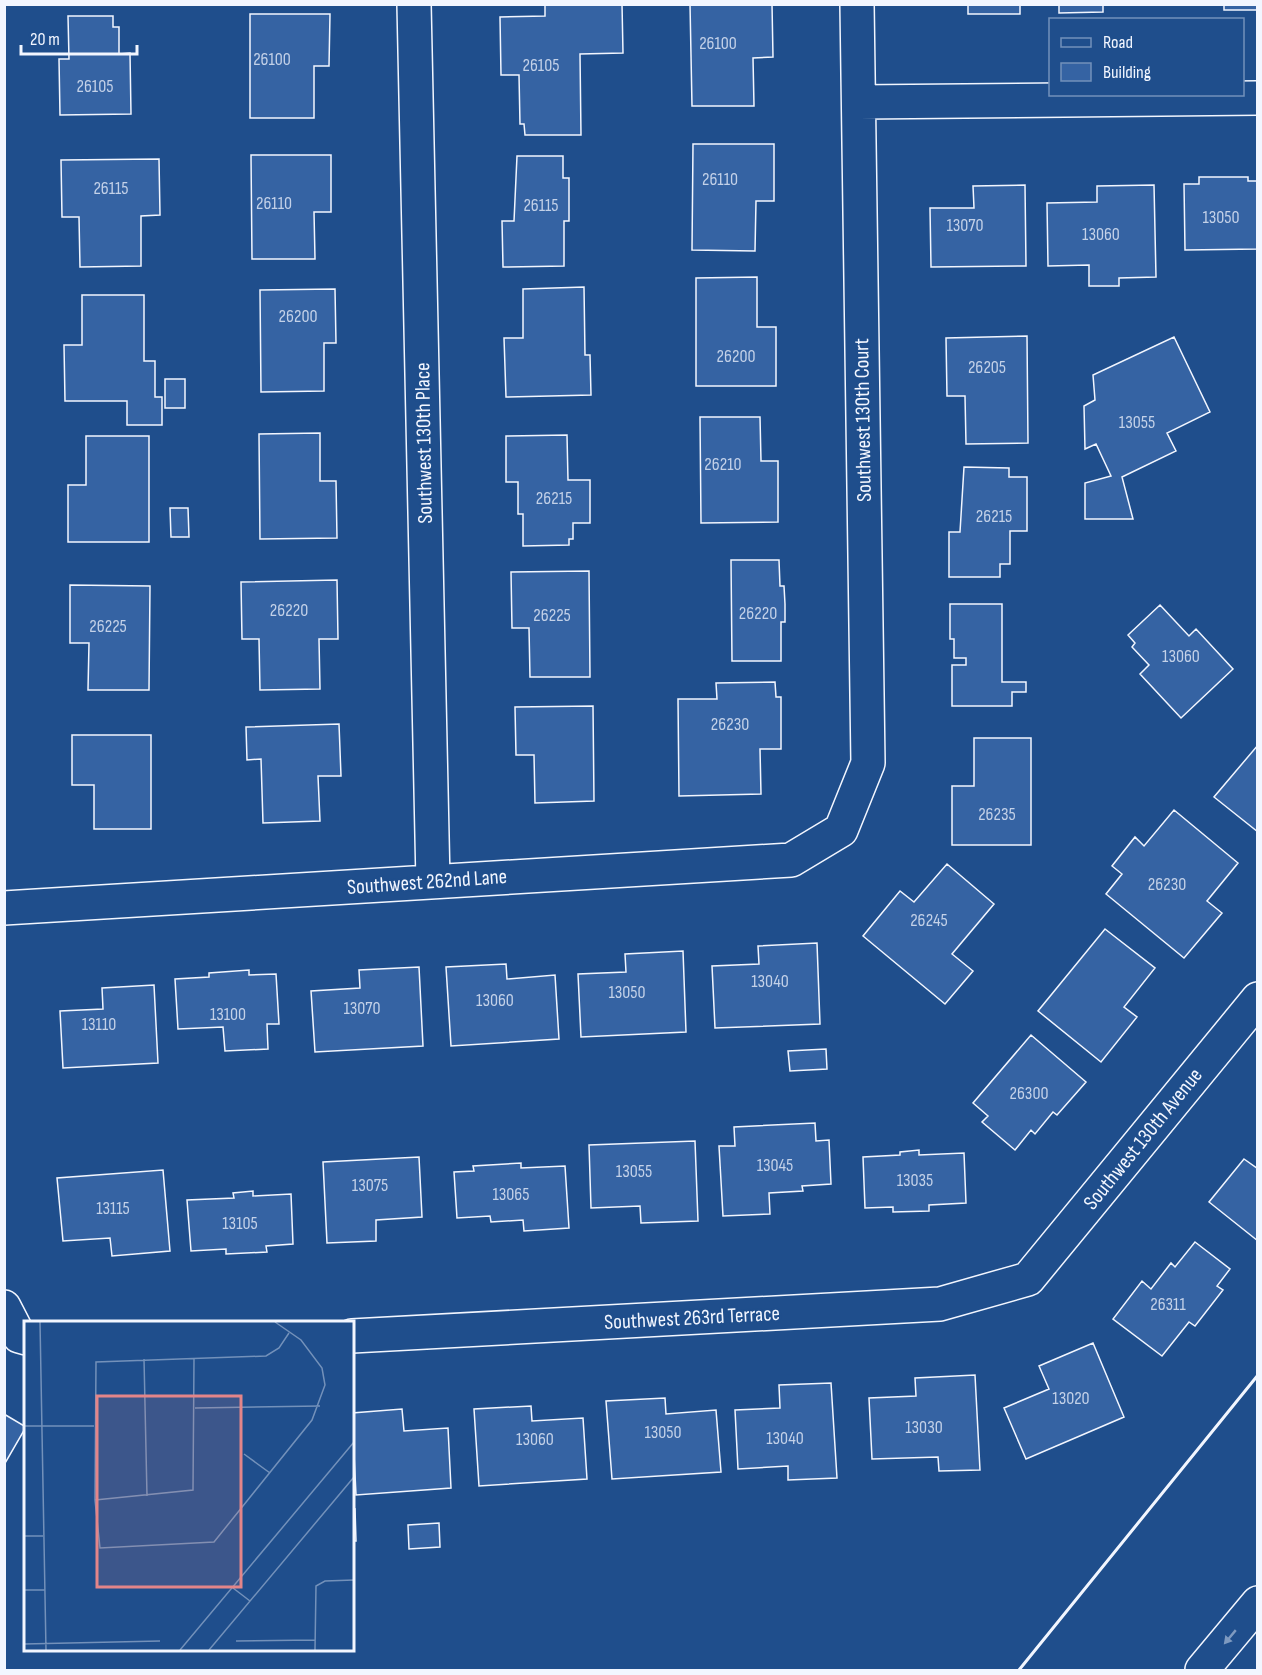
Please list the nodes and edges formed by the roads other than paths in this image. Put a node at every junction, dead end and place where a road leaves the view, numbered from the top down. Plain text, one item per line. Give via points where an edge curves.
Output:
1 (414, 4) edge
2 (857, 4) edge
3 (1257, 98) edge
4 (860, 102) junction
5 (841, 830) joint
6 (433, 882) junction
7 (4, 908) edge
8 (1257, 999) edge
9 (1028, 1279) joint
10 (4, 1307) edge
11 (354, 1336) edge
12 (22, 1337) edge
13 (1257, 1603) edge
14 (1202, 1671) edge

1 - 6 main road, Southwest 130th Place
2 - 4 main road, Southwest 130th Court
3 - 4 main road
4 - 5 main road, Southwest 130th Court via 868,764
5 - 6 main road, Southwest 262nd Lane via 791,860
6 - 7 main road, Southwest 262nd Lane
8 - 9 main road, Southwest 130th Avenue
9 - 11 main road, Southwest 263rd Terrace via 940,1304
10 - 12 main road
13 -> 14 main road

